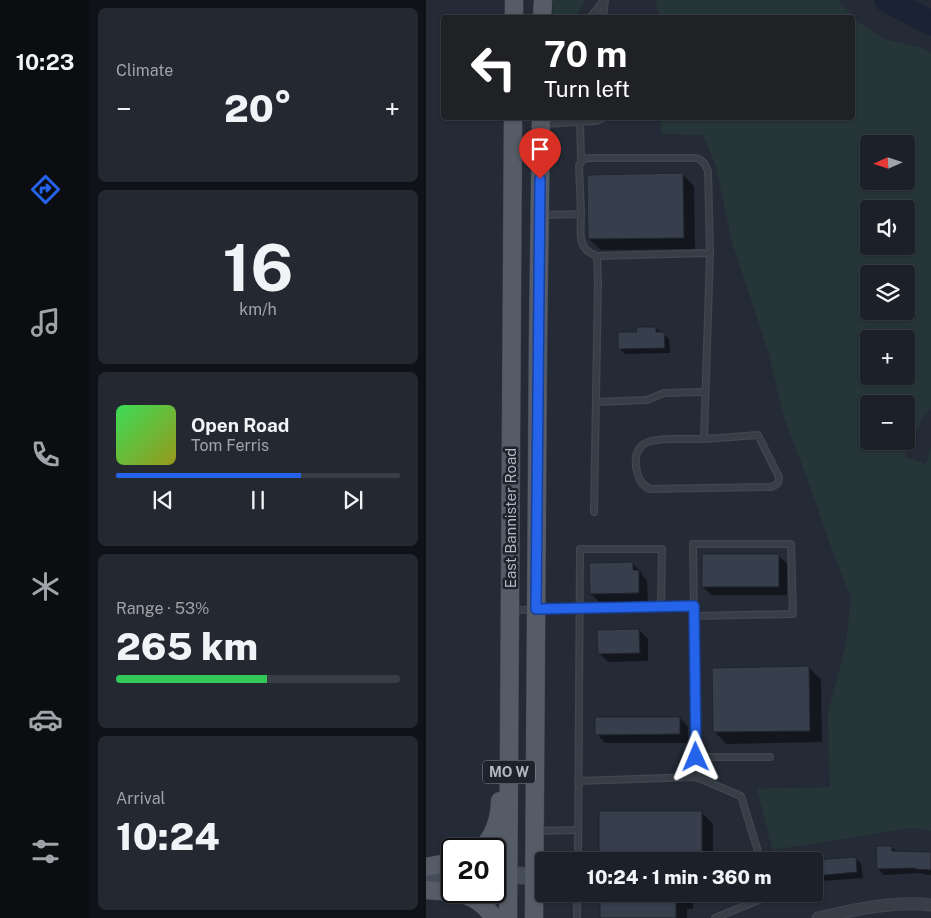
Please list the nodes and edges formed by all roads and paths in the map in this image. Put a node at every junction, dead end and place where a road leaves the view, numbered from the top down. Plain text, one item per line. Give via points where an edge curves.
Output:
1 (514, 0) edge
2 (543, 0) edge
3 (604, 0) edge
4 (514, 15) edge
5 (542, 15) edge
6 (592, 15) edge
7 (603, 15) edge
8 (513, 120) edge
9 (580, 120) edge
10 (597, 120) edge
11 (541, 121) edge
12 (581, 162) junction
13 (581, 214) junction
14 (540, 215) junction
15 (710, 253) junction
16 (598, 256) junction
17 (705, 392) junction
18 (596, 402) junction
19 (704, 439) junction
20 (594, 512) dead end
21 (694, 606) junction
22 (661, 607) junction
23 (579, 608) junction
24 (536, 609) junction
25 (510, 610) junction
26 (694, 616) junction
27 (510, 669) junction
28 (696, 757) junction
29 (770, 757) dead end
30 (696, 777) junction
31 (578, 781) junction
32 (578, 830) junction
33 (534, 831) junction
34 (489, 838) edge
35 (503, 838) edge
36 (578, 852) edge
37 (758, 852) edge
38 (441, 864) edge
39 (426, 867) edge
40 (426, 873) edge
41 (441, 874) edge
42 (506, 875) edge
43 (534, 876) junction
44 (426, 890) edge
45 (578, 902) edge
46 (754, 902) edge
47 (506, 903) edge
48 (931, 905) edge
49 (494, 918) edge
50 (508, 918) edge
51 (534, 918) edge
52 (577, 918) edge
53 (715, 918) edge
54 (818, 918) edge

1 - 4 main road
2 - 5 main road
3 - 6 lane
3 - 7 lane
8 - 25 main road, East Bannister Road / MO W
9 - 10 lane
9 - 11 lane
9 - 12 lane
11 - 14 main road, East Bannister Road / MO W
12 - 13 lane
12 - 15 lane via 604,157 701,160 708,171
13 - 14 lane
13 - 16 lane via 584,248
14 - 24 main road, East Bannister Road / MO W
15 - 16 lane
15 - 17 lane
16 - 18 lane
17 - 18 lane via 664,393 648,400
17 - 19 lane
18 - 20 lane
19 - 19 lane via 648,441 636,454 640,482 650,489 771,486 779,481 758,436
21 - 22 lane
21 - 26 lane
21 - 26 lane via 693,544 791,544 793,614
22 - 23 lane
22 - 23 lane via 662,549 580,549
23 - 24 lane
23 - 31 lane
24 - 25 lane
24 - 33 main road, East Bannister Road / MO W
25 - 27 main road, East Bannister Road / MO W
26 - 28 lane
27 - 34 main road via 501,724 500,810
27 - 35 main road, East Bannister Road / MO W
28 - 29 lane
28 - 30 lane
30 - 31 lane
30 - 37 lane via 741,796
31 - 32 lane
32 - 33 lane
32 - 36 lane
33 - 43 main road, East Bannister Road / MO W
38 - 39 main road
40 - 41 main road
42 - 43 main road
43 - 51 main road, East Bannister Road / MO W
44 - 49 main road via 470,896
45 - 52 lane
46 - 53 lane
47 - 50 main road, East Bannister Road / MO W
48 - 54 street via 902,904

